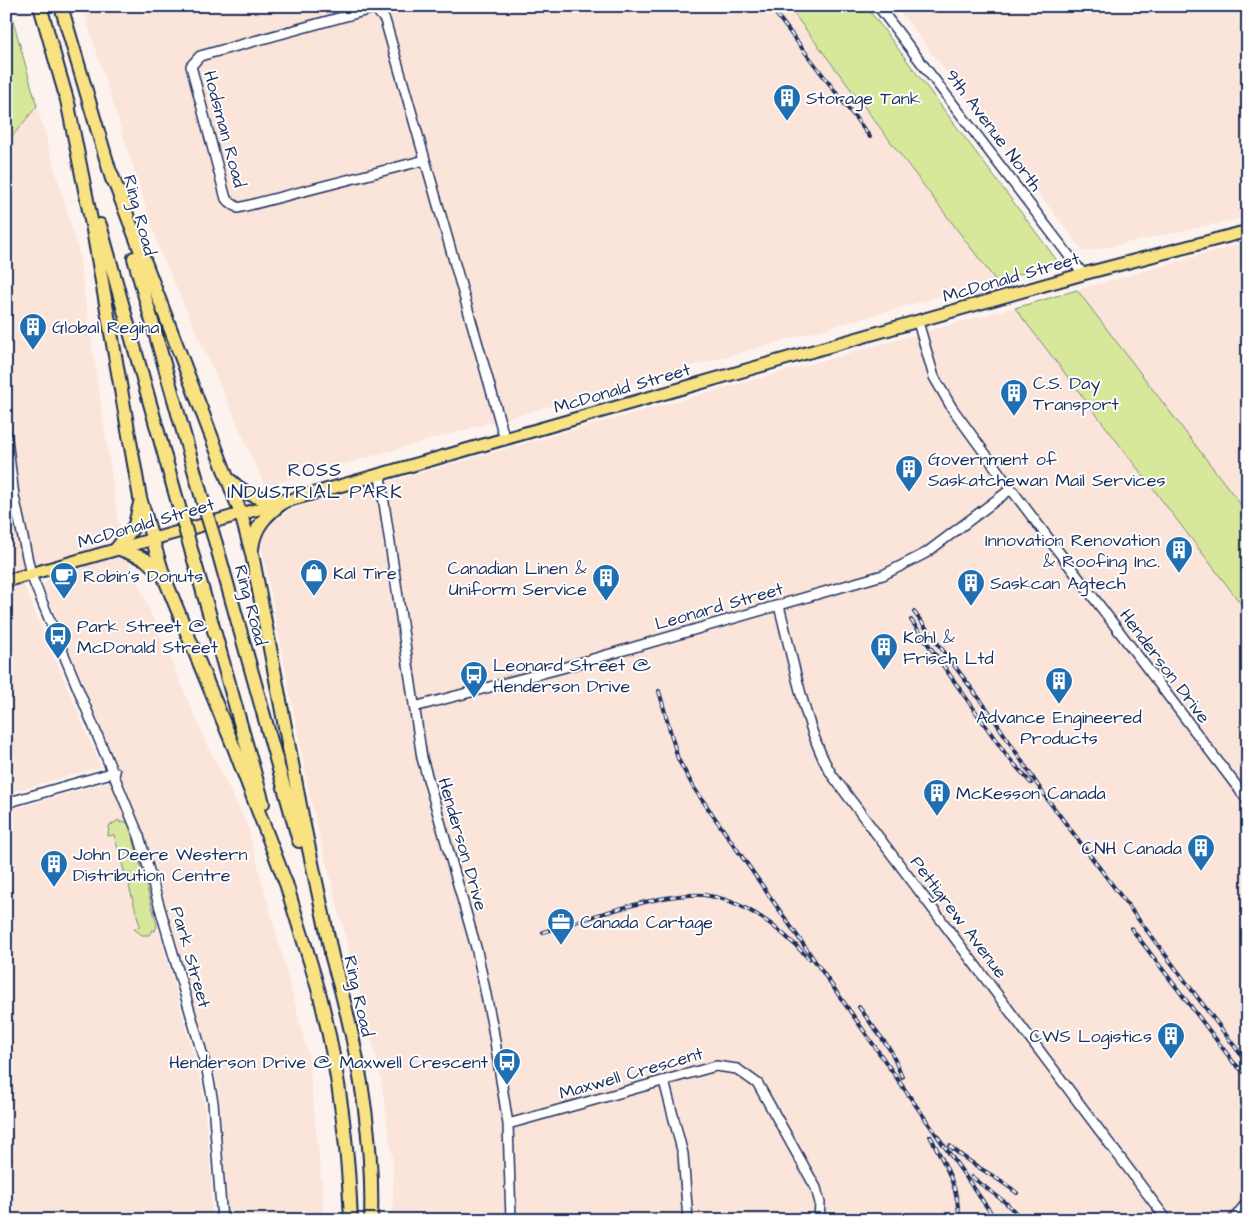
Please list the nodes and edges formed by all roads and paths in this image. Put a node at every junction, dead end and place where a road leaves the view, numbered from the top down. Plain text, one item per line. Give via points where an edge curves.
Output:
1 (40, 6) edge
2 (61, 6) edge
3 (878, 6) edge
4 (67, 100) junction
5 (425, 160) junction
6 (110, 173) junction
7 (1248, 231) edge
8 (1083, 274) junction
9 (918, 322) junction
10 (6, 431) edge
11 (505, 440) junction
12 (380, 476) junction
13 (228, 477) junction
14 (1010, 489) junction
15 (140, 498) junction
16 (285, 501) junction
17 (241, 514) junction
18 (152, 539) junction
19 (117, 548) junction
20 (252, 554) junction
21 (30, 575) junction
22 (164, 577) junction
23 (6, 581) edge
24 (779, 606) junction
25 (414, 707) junction
26 (115, 772) junction
27 (1248, 802) edge
28 (6, 803) edge
29 (288, 889) junction
30 (333, 961) junction
31 (664, 1081) junction
32 (508, 1124) junction
33 (1248, 1201) edge
34 (222, 1220) edge
35 (351, 1220) edge
36 (371, 1220) edge
37 (511, 1220) edge
38 (688, 1220) edge
39 (819, 1220) edge
40 (1167, 1220) edge
41 (1233, 1220) edge

1 - 4 highway
2 - 6 highway, Ring Road
3 - 8 street, 9th Avenue North
4 - 15 highway
4 - 29 highway, bridge
5 - 5 street, Hodsman Road via 385,20 375,8 200,56 191,66 226,199 238,208
5 - 11 street, Hodsman Road
6 - 13 highway
6 - 30 highway, Ring Road, bridge
7 - 8 main road, McDonald Street
8 - 9 main road, McDonald Street
9 - 11 main road, McDonald Street
9 - 14 street, Henderson Drive via 934,377 952,408
10 - 21 street, Park Street via 14,496
11 - 12 main road, McDonald Street
12 - 16 main road, McDonald Street
12 - 25 street, Henderson Drive
13 - 16 highway via 250,496
13 - 17 highway
14 - 24 street, Leonard Street via 926,553 903,566
14 - 27 street, Henderson Drive
15 - 18 highway
15 - 19 highway via 135,525
16 - 17 main road, McDonald Street
16 - 20 highway via 268,513 256,529
17 - 18 main road, McDonald Street
17 - 20 highway
18 - 19 main road, McDonald Street
18 - 22 highway
19 - 21 main road, McDonald Street
19 - 22 highway via 144,559
20 - 30 highway
21 - 23 main road, McDonald Street
21 - 26 street, Park Street
22 - 29 highway
24 - 25 street, Leonard Street
24 - 40 street, Pettigrew Avenue via 809,717 828,769
25 - 32 street, Henderson Drive via 422,758 477,951
26 - 28 street
26 - 34 street, Park Street via 139,836 209,1079
29 - 35 highway via 321,1000 335,1066 347,1147
30 - 36 highway, Ring Road via 362,1086 372,1196
31 - 32 street, Maxwell Crescent
31 - 38 street via 683,1154
31 - 39 street, Maxwell Crescent via 716,1066 737,1068 753,1079 816,1188 820,1202
32 - 37 street, Henderson Drive
33 - 41 street

